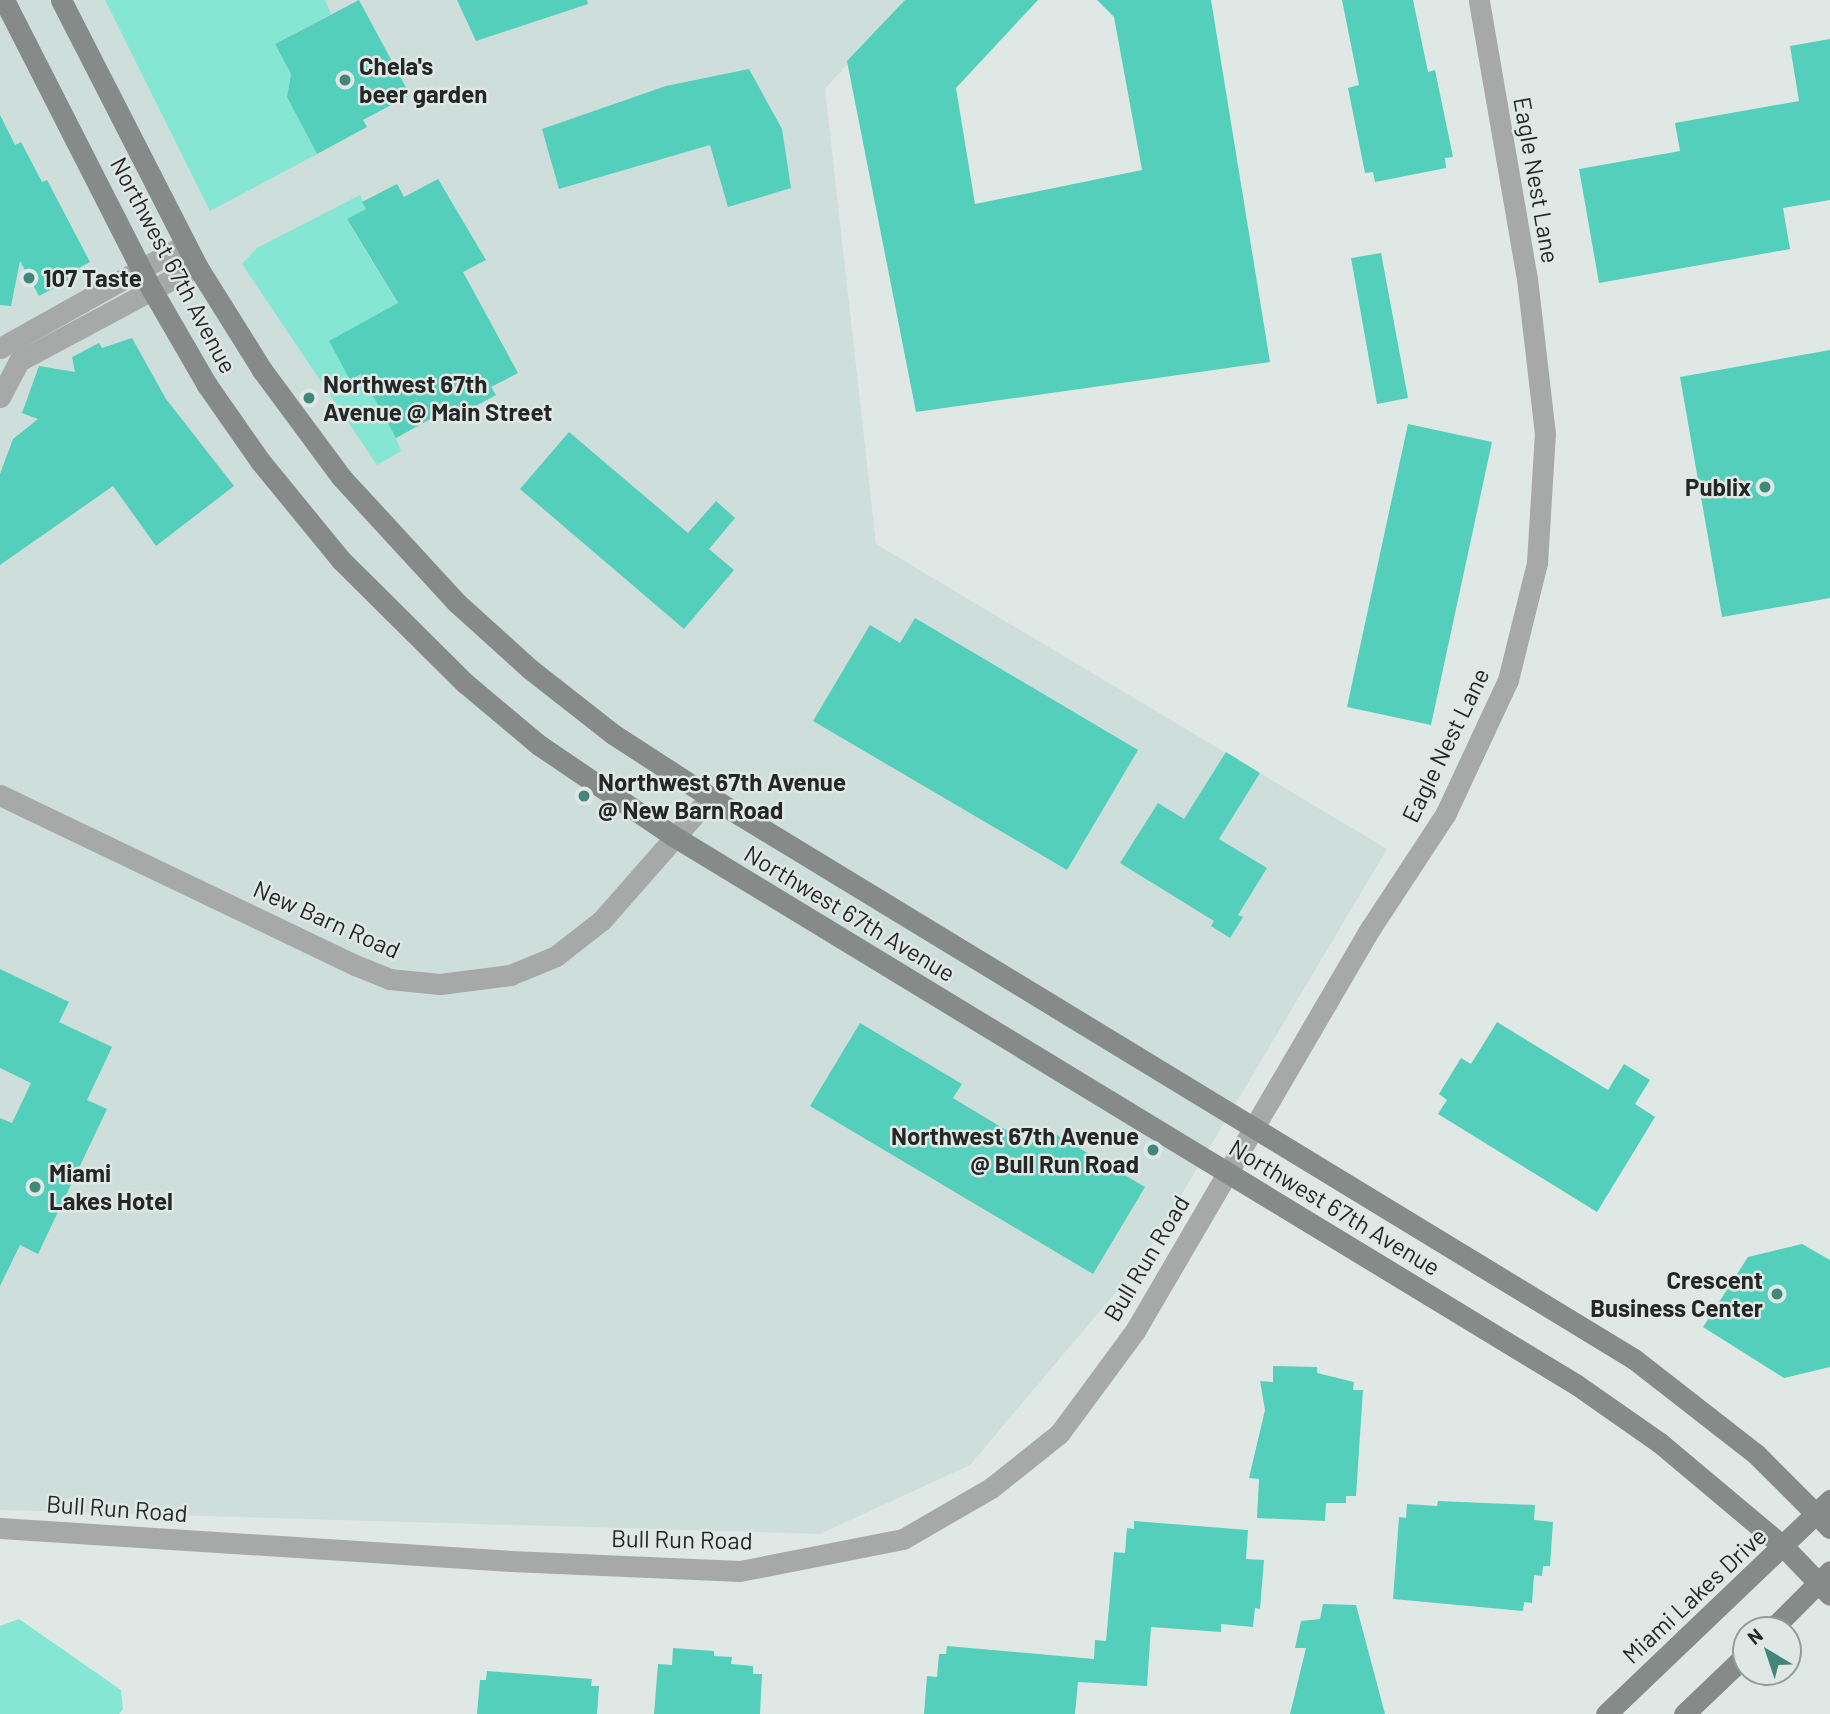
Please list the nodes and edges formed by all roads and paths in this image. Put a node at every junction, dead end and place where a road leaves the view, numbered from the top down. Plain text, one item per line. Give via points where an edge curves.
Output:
1 (4, 0) edge
2 (61, 0) edge
3 (1479, 0) edge
4 (186, 244) junction
5 (197, 266) junction
6 (142, 267) junction
7 (152, 290) junction
8 (0, 348) edge
9 (0, 397) edge
10 (0, 795) edge
11 (710, 797) junction
12 (675, 837) junction
13 (1255, 1128) junction
14 (1228, 1172) junction
15 (1826, 1514) edge
16 (0, 1528) edge
17 (1784, 1547) junction
18 (1827, 1583) edge
19 (1788, 1616) edge
20 (1732, 1668) edge
21 (1606, 1714) edge
22 (1684, 1714) edge

1 - 6 main road, Northwest 67th Avenue
2 - 4 main road, Northwest 67th Avenue
3 - 13 street, Eagle Nest Lane via 1527,279 1545,434 1537,563 1508,680 1445,815 1370,929
4 - 5 main road, Northwest 67th Avenue
4 - 6 street
5 - 7 street
5 - 11 main road, Northwest 67th Avenue via 306,432 457,603 530,670 613,734
6 - 7 main road, Northwest 67th Avenue
6 - 8 street
7 - 9 street via 19,361
7 - 12 main road, Northwest 67th Avenue via 207,385 341,560 486,701 539,745
10 - 12 street, New Barn Road via 355,965 409,982 464,983 540,965 602,920
11 - 12 street, New Barn Road
11 - 13 main road, Northwest 67th Avenue
12 - 14 main road, Northwest 67th Avenue
13 - 14 street, Eagle Nest Lane
13 - 15 main road, Northwest 67th Avenue via 1634,1359
14 - 16 street, Bull Run Road via 1135,1331 1059,1434 991,1488 903,1539 740,1571
14 - 17 main road, Northwest 67th Avenue via 1577,1385 1660,1443
15 - 17 main road, Miami Lakes Drive
17 - 18 main road, Northwest 67th Avenue
17 - 21 main road, Miami Lakes Drive
18 - 19 main road
20 - 22 main road

